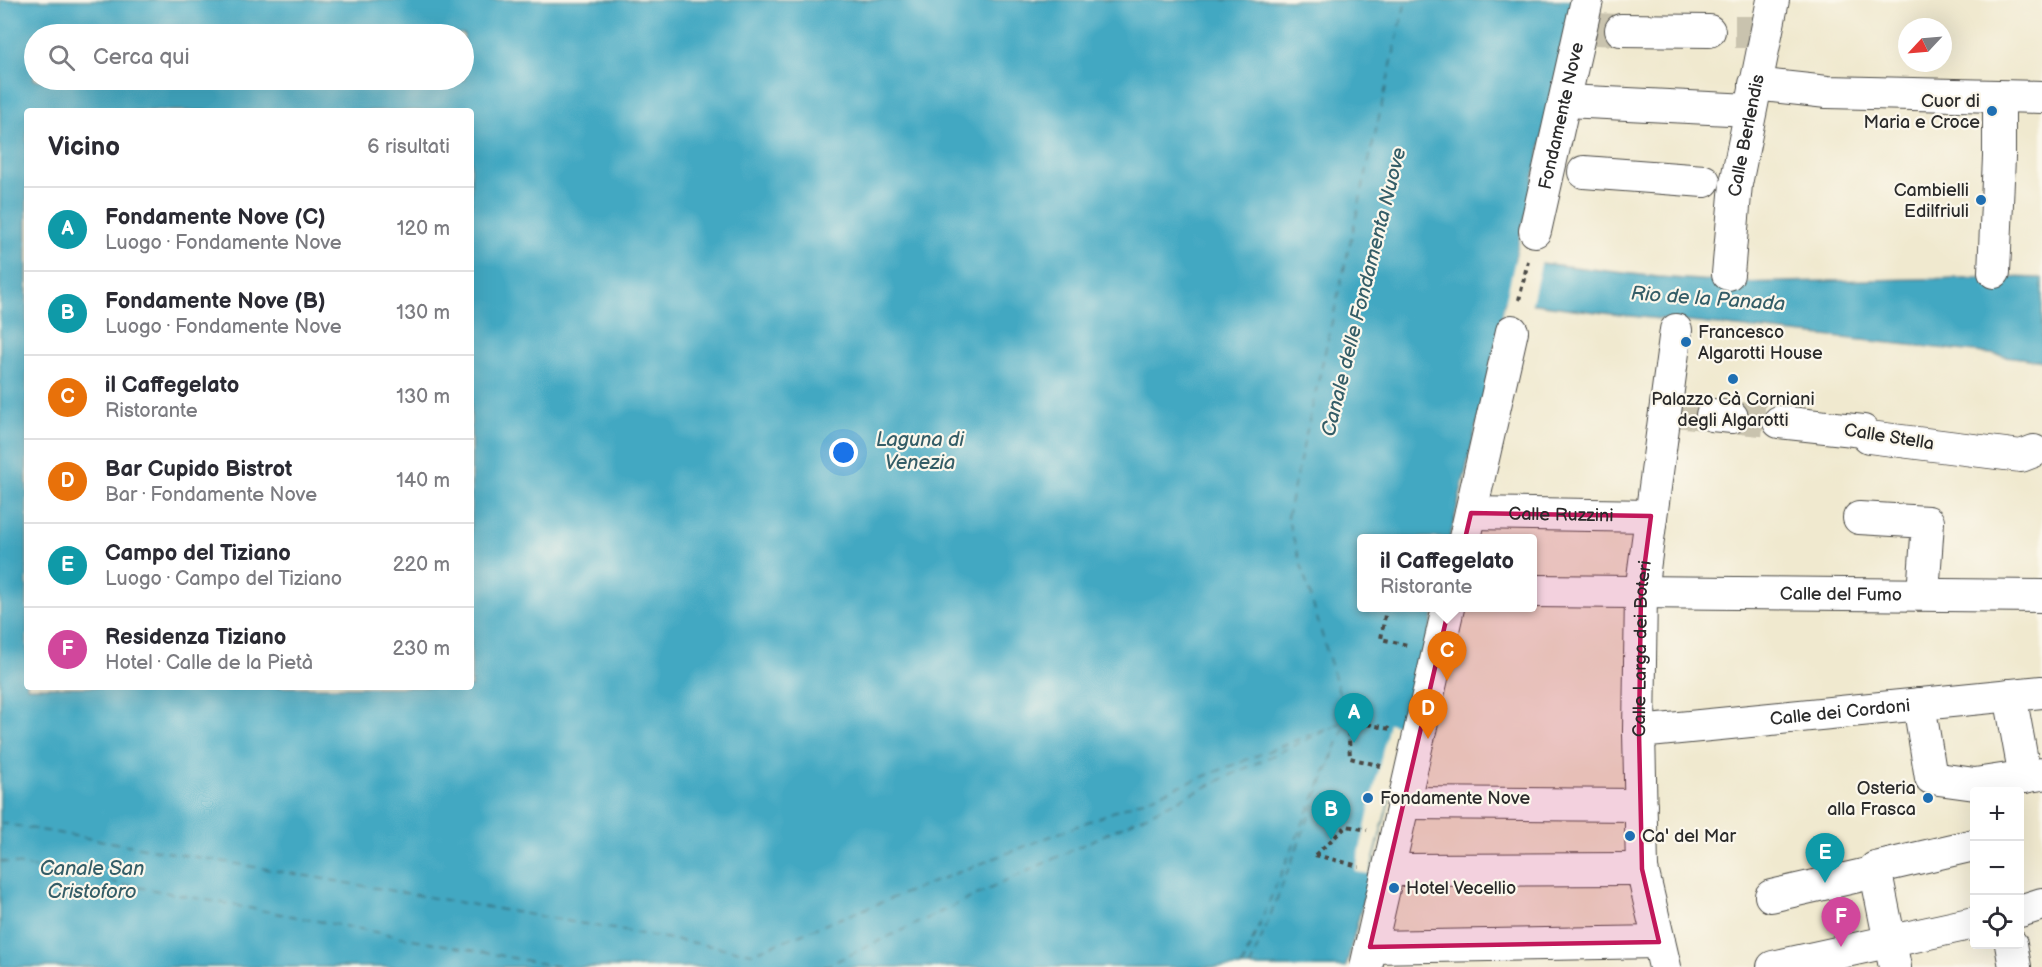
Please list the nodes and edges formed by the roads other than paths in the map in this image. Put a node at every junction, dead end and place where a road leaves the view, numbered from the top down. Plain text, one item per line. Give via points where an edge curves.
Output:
1 (1773, 0) edge
2 (1596, 21) edge
3 (1737, 32) junction
4 (1753, 97) junction
5 (1999, 97) junction
6 (2042, 97) edge
7 (1566, 100) junction
8 (1565, 170) junction
9 (1722, 182) junction
10 (1535, 231) dead end
11 (1994, 272) dead end
12 (1728, 273) dead end
13 (1676, 330) dead end
14 (1512, 331) dead end
15 (1779, 422) tunnel mouth
16 (2034, 451) dead end
17 (1651, 516) junction
18 (1859, 518) dead end
19 (1468, 526) edge
20 (1537, 591) edge
21 (1641, 592) junction
22 (1923, 594) junction
23 (2042, 596) edge
24 (1447, 612) edge
25 (2042, 692) edge
26 (2010, 695) junction
27 (1919, 704) junction
28 (1639, 732) junction
29 (2033, 775) edge
30 (1972, 787) edge
31 (1980, 787) edge
32 (1404, 803) junction
33 (1641, 805) junction
34 (1970, 846) edge
35 (1642, 869) junction
36 (1389, 870) junction
37 (1876, 872) junction
38 (1771, 896) dead end
39 (2042, 903) edge
40 (2024, 909) edge
41 (1970, 925) edge
42 (2012, 949) edge
43 (1893, 954) edge
44 (1662, 955) edge
45 (1539, 956) edge
46 (1368, 957) edge
47 (1775, 967) edge
48 (2015, 967) edge

1 - 3 street, Calle Berlendis
2 - 3 street
2 - 7 street, Fondamente Nove
3 - 4 street, Calle Berlendis
4 - 5 street via 1827,92
4 - 7 street
4 - 9 street, Calle Berlendis
5 - 6 street
5 - 11 street
7 - 8 street, Fondamente Nove
8 - 9 street
8 - 10 street, Fondamente Nove
9 - 12 street, Calle Berlendis
13 - 17 street, Calle Larga dei Boteri via 1671,411
14 - 19 street
15 - 16 street, Calle Stella via 2021,456
17 - 19 street, Calle Ruzzini
17 - 21 street, Calle Larga dei Boteri
18 - 22 street via 1928,522
20 - 21 street, Calle del Fumo
21 - 22 street, Calle del Fumo
21 - 28 street, Calle Larga dei Boteri
22 - 23 street, Calle del Fumo
24 - 32 street
25 - 26 street, Calle dei Cordoni
26 - 27 street, Calle dei Cordoni
26 - 29 street
27 - 28 street, Calle dei Cordoni
27 - 30 street via 1931,778
28 - 33 street, Calle Larga dei Boteri
29 - 31 street
32 - 33 street
32 - 36 street
33 - 35 street, Calle Larga dei Boteri
34 - 37 street via 1875,868
35 - 36 street
35 - 44 street, Calle Larga dei Boteri
36 - 46 street
37 - 38 street
37 - 43 street
39 - 40 street
41 - 43 street
42 - 48 street
43 - 47 street
44 - 45 street
45 - 46 street

